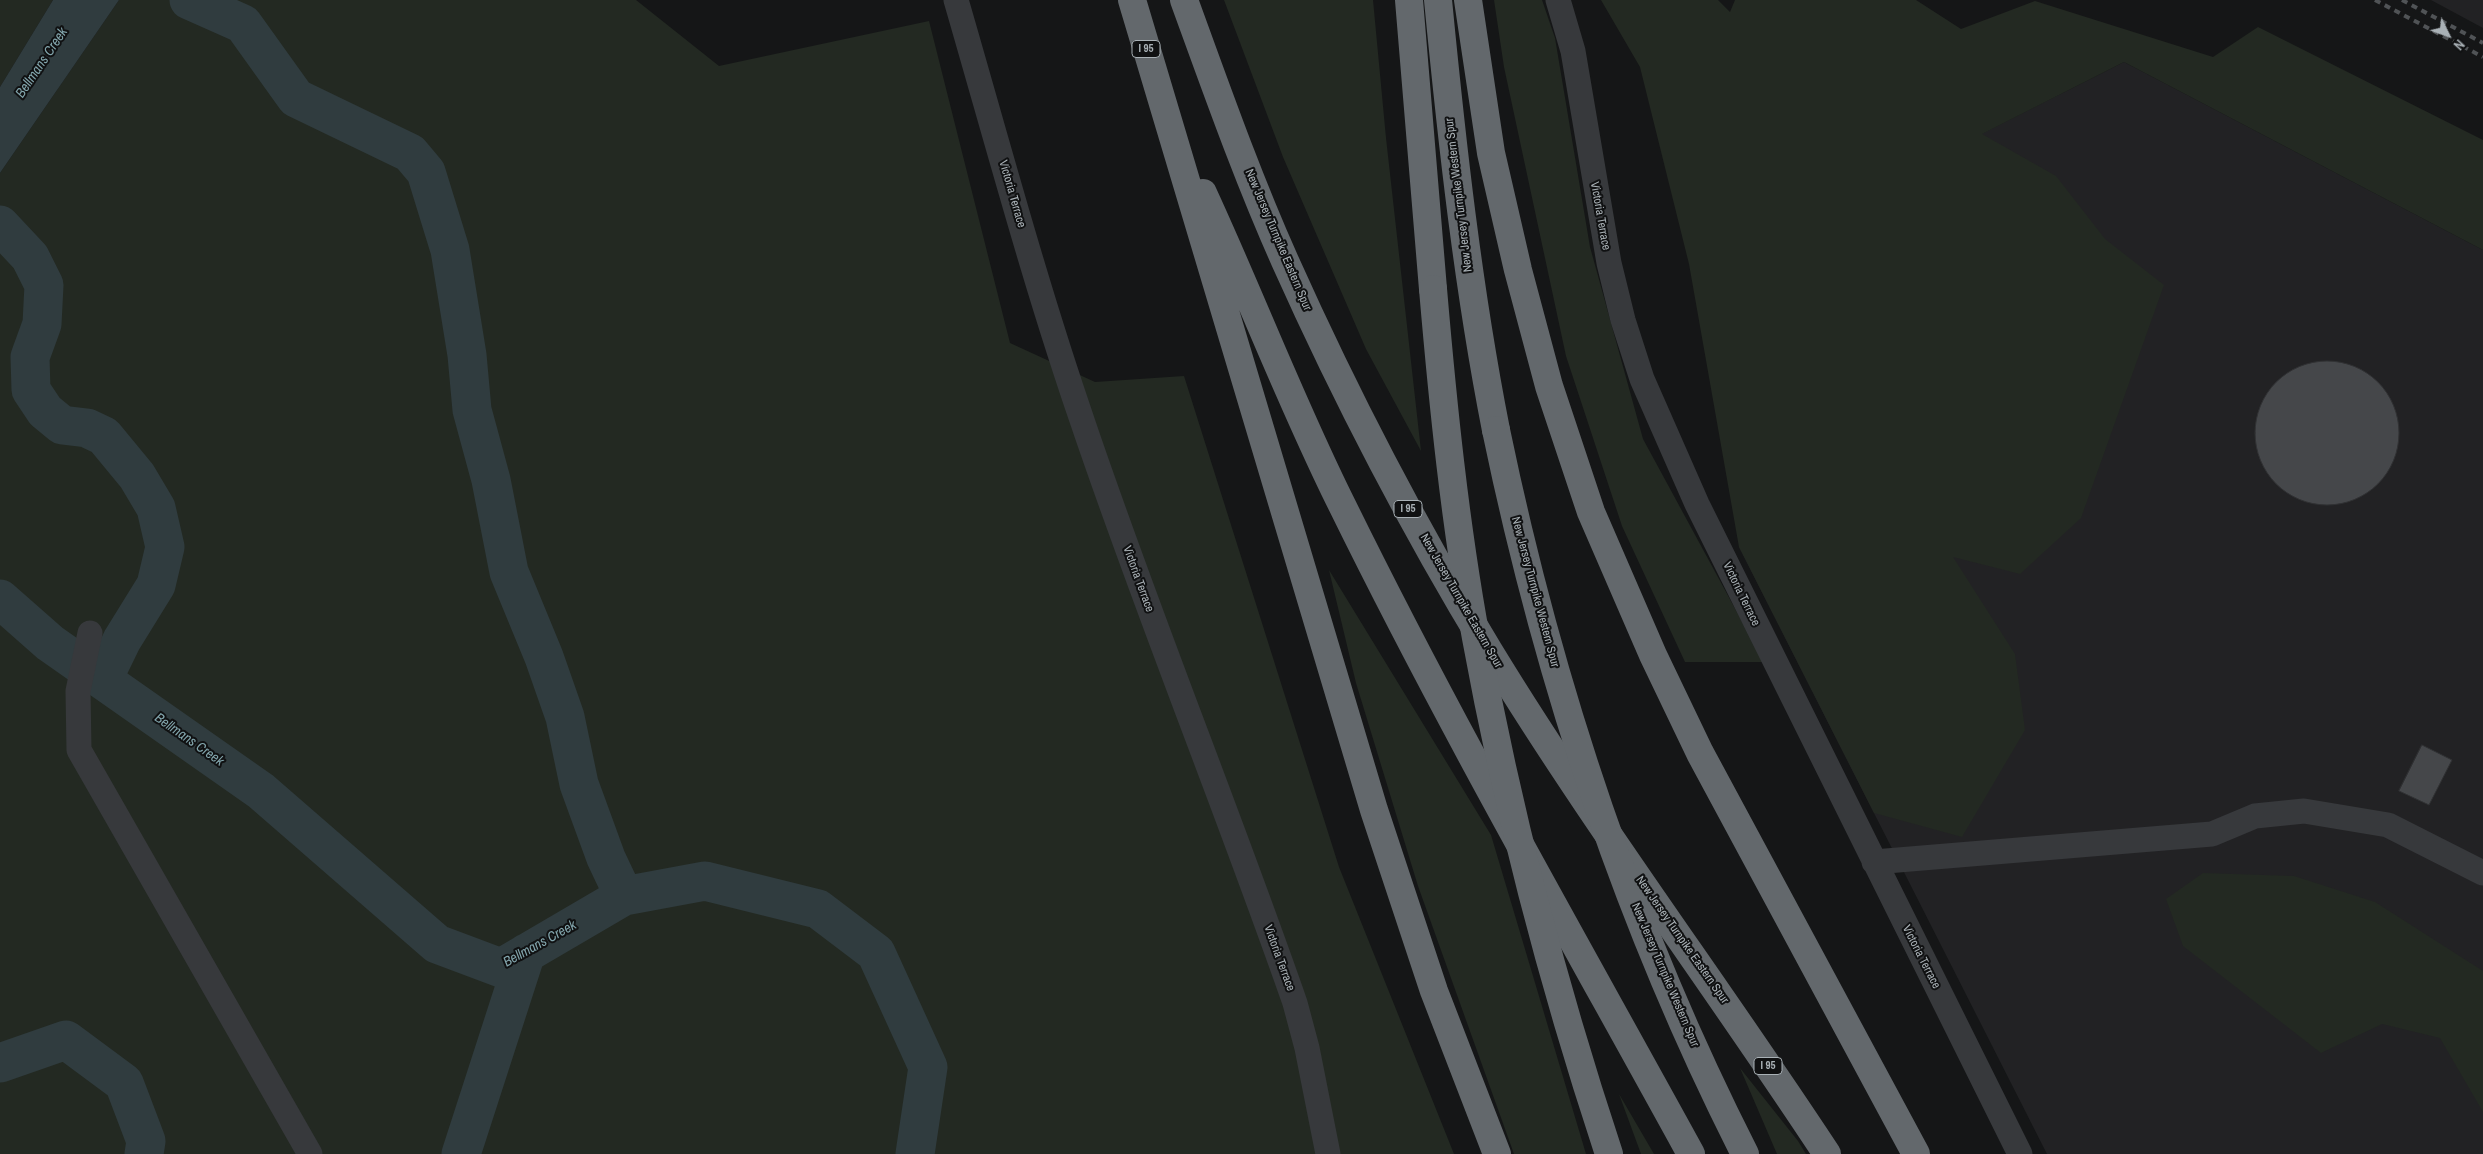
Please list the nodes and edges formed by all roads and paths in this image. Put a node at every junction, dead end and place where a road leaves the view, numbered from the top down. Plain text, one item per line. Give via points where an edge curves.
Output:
1 (956, 0) edge
2 (1132, 0) edge
3 (1184, 0) edge
4 (1409, 0) edge
5 (1438, 0) edge
6 (1468, 0) edge
7 (1558, 0) edge
8 (1160, 99) junction
9 (90, 633) dead end
10 (1874, 862) junction
11 (2483, 873) edge
12 (1798, 1111) junction
13 (310, 1154) edge
14 (1328, 1154) edge
15 (1497, 1154) edge
16 (1609, 1154) edge
17 (1691, 1154) edge
18 (1745, 1154) edge
19 (1827, 1154) edge
20 (1837, 1154) edge
21 (1916, 1154) edge
22 (2020, 1154) edge

1 - 14 street, Victoria Terrace via 1042,296 1082,419 1295,1002
2 - 8 highway, I 95
3 - 12 highway, New Jersey Turnpike Eastern Spur / I 95 via 1248,172 1285,260 1369,434 1437,562 1564,770
4 - 16 highway, bridge via 1442,385 1476,636 1495,734 1542,931
5 - 18 highway, New Jersey Turnpike Western Spur, bridge via 1466,251 1481,351 1533,591 1593,790 1662,973
6 - 21 highway via 1492,153 1538,345 1575,468 1597,526 1682,717
7 - 10 street, Victoria Terrace via 1573,52 1608,263 1642,379 1697,504
8 - 15 highway, I 95 via 1384,844 1434,991
8 - 17 highway via 1226,242 1293,403 1363,548 1458,730
9 - 13 street via 78,691 80,750
10 - 11 street via 2212,834 2255,816 2304,811 2388,825
10 - 22 street, Victoria Terrace
12 - 19 highway, New Jersey Turnpike Eastern Spur / I 95
12 - 20 highway

